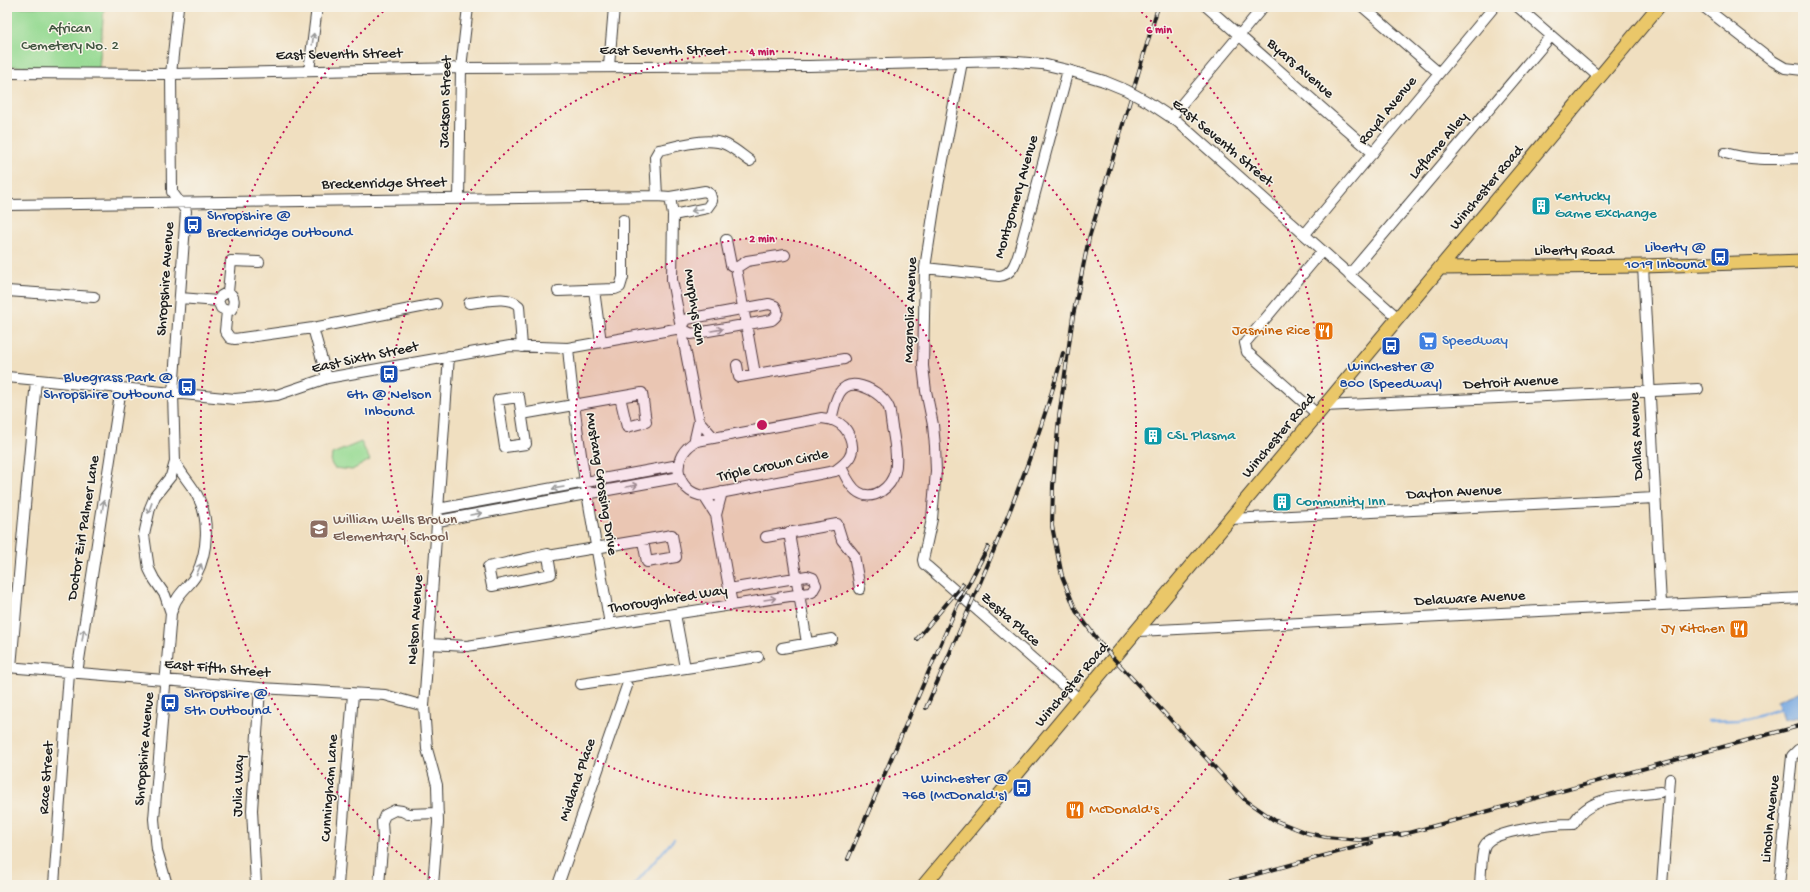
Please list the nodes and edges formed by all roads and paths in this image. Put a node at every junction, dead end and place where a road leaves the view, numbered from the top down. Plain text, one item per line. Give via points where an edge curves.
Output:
1 (178, 7) edge
2 (317, 7) edge
3 (468, 7) edge
4 (614, 7) edge
5 (1207, 7) edge
6 (1263, 7) edge
7 (1363, 7) edge
8 (1494, 7) edge
9 (1518, 7) edge
10 (1658, 7) edge
11 (1704, 7) edge
12 (1239, 36) junction
13 (1551, 36) junction
14 (962, 62) junction
15 (609, 66) junction
16 (461, 68) junction
17 (1068, 70) junction
18 (1803, 70) edge
19 (308, 71) junction
20 (7, 73) edge
21 (1438, 73) junction
22 (171, 74) junction
23 (1599, 78) junction
24 (1171, 117) junction
25 (1373, 153) junction
26 (1725, 153) dead end
27 (1803, 158) edge
28 (750, 161) dead end
29 (657, 196) junction
30 (670, 197) junction
31 (459, 198) junction
32 (180, 202) junction
33 (7, 205) edge
34 (673, 215) junction
35 (623, 220) dead end
36 (1305, 234) junction
37 (726, 240) dead end
38 (1322, 251) junction
39 (786, 255) dead end
40 (1803, 261) edge
41 (259, 262) dead end
42 (1643, 266) junction
43 (736, 268) junction
44 (925, 268) junction
45 (1441, 268) junction
46 (1349, 276) junction
47 (594, 290) junction
48 (7, 291) edge
49 (558, 291) dead end
50 (228, 292) junction
51 (94, 297) dead end
52 (180, 298) junction
53 (218, 301) junction
54 (469, 303) dead end
55 (436, 304) dead end
56 (743, 308) junction
57 (227, 311) junction
58 (1399, 319) junction
59 (746, 325) junction
60 (313, 328) junction
61 (681, 328) junction
62 (601, 342) junction
63 (522, 346) junction
64 (568, 348) junction
65 (449, 356) junction
66 (844, 359) dead end
67 (737, 365) dead end
68 (755, 374) junction
69 (7, 378) edge
70 (328, 378) junction
71 (36, 380) junction
72 (121, 388) junction
73 (1698, 389) dead end
74 (1650, 391) junction
75 (173, 393) junction
76 (620, 397) dead end
77 (573, 405) junction
78 (1321, 410) junction
79 (522, 414) junction
80 (831, 420) junction
81 (699, 421) junction
82 (714, 438) junction
83 (699, 441) junction
84 (175, 462) junction
85 (678, 465) junction
86 (841, 467) junction
87 (680, 477) junction
88 (187, 482) junction
89 (585, 483) junction
90 (164, 485) junction
91 (586, 494) junction
92 (713, 494) junction
93 (1655, 498) junction
94 (438, 509) junction
95 (716, 515) junction
96 (1230, 519) junction
97 (438, 521) junction
98 (789, 532) junction
99 (766, 537) dead end
100 (642, 541) dead end
101 (596, 548) junction
102 (548, 556) junction
103 (923, 560) joint
104 (796, 578) junction
105 (160, 587) junction
106 (185, 589) junction
107 (729, 589) junction
108 (860, 589) dead end
109 (799, 594) junction
110 (1803, 598) edge
111 (1661, 604) junction
112 (732, 605) junction
113 (171, 613) junction
114 (675, 614) junction
115 (610, 624) junction
116 (1138, 631) junction
117 (832, 639) dead end
118 (429, 644) junction
119 (807, 644) junction
120 (782, 648) dead end
121 (758, 657) dead end
122 (9, 667) edge
123 (685, 668) junction
124 (73, 673) junction
125 (166, 680) junction
126 (581, 684) dead end
127 (627, 686) dead end
128 (260, 688) junction
129 (352, 694) junction
130 (1080, 700) junction
131 (424, 706) junction
132 (1803, 748) edge
133 (1670, 779) dead end
134 (1660, 792) dead end
135 (438, 814) junction
136 (54, 885) edge
137 (167, 885) edge
138 (256, 885) edge
139 (338, 885) edge
140 (379, 885) edge
141 (433, 885) edge
142 (558, 885) edge
143 (924, 885) edge
144 (1480, 885) edge
145 (1662, 885) edge
146 (1779, 885) edge

1 - 22 street, Shropshire Avenue
19 -> 2 street
3 - 16 street, Jackson Street
4 - 15 street
5 - 12 street, Byars Avenue
6 - 12 street
7 - 21 street
8 - 21 street, Royal Avenue
9 - 13 street
10 - 23 main road, Winchester Road
11 - 18 street via 1773,61 1785,68
12 - 24 street
12 - 25 street, Byars Avenue
13 - 23 street
13 - 46 street, Laflame Alley
14 - 15 street, East Seventh Street via 809,66
14 - 17 street, East Seventh Street via 1023,62
14 - 44 street, Magnolia Avenue
15 - 16 street, East Seventh Street
16 - 19 street, East Seventh Street
16 - 31 street, Jackson Street
17 - 24 street, East Seventh Street, bridge via 1126,90
17 - 44 street, Montgomery Avenue via 1013,268 1006,275 999,276
19 - 22 street, East Seventh Street
20 - 22 street, East Seventh Street
21 - 25 street, Royal Avenue
22 - 32 street, Shropshire Avenue via 172,192
23 - 45 main road, Winchester Road
24 - 36 street, East Seventh Street
25 - 36 street, Royal Avenue
26 - 27 street via 1762,160
28 - 29 street via 727,145 714,142 659,150 655,157
29 - 30 street, Breckenridge Street
29 - 31 street, Breckenridge Street
30 - 34 street, Murphys Run
30 -> 34 street, Breckenridge Street via 705,191 712,197 707,208
31 - 32 street, Breckenridge Street
32 - 33 street, Breckenridge Street
32 - 52 street, Shropshire Avenue via 186,211
34 - 61 street, Murphys Run via 672,280
35 - 47 street via 622,283 615,289
36 - 38 street, East Seventh Street
37 - 43 street via 731,265
38 - 46 street, East Seventh Street
38 - 78 street via 1246,340 1247,352
39 - 43 street via 747,261
40 - 42 main road, Liberty Road
41 - 50 street via 231,261
42 - 45 main road, Liberty Road
42 - 74 street, Dallas Avenue
43 - 56 street
44 - 103 street, Magnolia Avenue via 923,366 933,425 936,471 932,519
45 - 58 main road, Winchester Road
46 - 58 street, East Seventh Street
47 - 49 street
47 - 62 street
48 - 51 street
50 - 53 street
50 - 57 street via 234,302 231,310
52 - 53 street
52 - 75 street, Shropshire Avenue
53 - 57 street via 221,308
54 - 63 street via 505,300 519,306
55 - 60 street
56 - 59 street
56 - 59 street, East Sixth Street via 770,304 778,311 772,320
56 - 61 street, East Sixth Street via 687,319
57 - 60 street via 225,331 230,338 235,339
58 - 78 main road, Winchester Road
61 -> 59 street, East Sixth Street via 691,334
59 - 68 street
60 - 70 street
61 - 62 street, East Sixth Street
61 - 81 street, Murphys Run
62 - 64 street, East Sixth Street
63 - 64 street, East Sixth Street
63 - 65 street, East Sixth Street
64 - 77 street, Mustang Crossing Drive
65 - 70 street, East Sixth Street
65 - 94 street, Nelson Avenue
66 - 68 street
67 - 68 street via 739,377
69 - 71 street, East Sixth Street
70 - 75 street, East Sixth Street via 277,395 235,399
71 - 72 street, East Sixth Street
71 - 122 street
72 - 75 street, East Sixth Street
124 -> 72 street, Doctor Zirl Palmer Lane
73 - 74 street, Detroit Avenue
74 - 78 street, Detroit Avenue
74 - 93 street, Dallas Avenue
75 - 84 street, Shropshire Avenue
76 - 77 street
77 - 79 street
77 - 89 street, Mustang Crossing Drive
78 - 96 main road, Winchester Road
79 - 79 street via 519,397 498,400 505,447 526,444
80 - 82 street via 822,418
80 - 86 street, Triple Crown Circle via 844,427 850,437 850,457
80 - 86 street via 838,394 852,385 862,386 873,392 884,400 889,408 896,455 890,483 883,491 866,495 857,492
81 - 82 street
81 - 83 street, Murphys Run
82 - 83 street
83 - 85 street via 685,448
84 - 88 street, Shropshire Avenue
84 - 90 street, Shropshire Avenue via 171,476
85 - 87 street
85 - 89 street
86 - 92 street, Triple Crown Circle via 823,474
91 -> 87 street
87 - 92 street via 691,491
88 - 90 street via 173,480
106 -> 88 street, Shropshire Avenue via 201,565 205,534 201,505
89 - 91 street, Mustang Crossing Drive
89 -> 94 street
90 -> 105 street, Shropshire Avenue via 150,508 144,535 149,569
97 -> 91 street
91 - 101 street, Mustang Crossing Drive
92 - 95 street
92 - 95 street
93 - 96 street, Dayton Avenue
93 - 111 street, Dallas Avenue
94 - 97 street, Nelson Avenue
95 - 107 street
96 - 116 main road, Winchester Road
97 - 118 street, Nelson Avenue
98 - 99 street
98 - 104 street
98 - 108 street via 837,524 842,540 854,555
100 - 101 street
101 - 102 street
101 - 115 street, Mustang Crossing Drive
102 - 102 street via 551,574 492,586 488,566
103 - 130 street, Zesta Place via 924,564
104 - 107 street, Thoroughbred Way
104 - 109 street
104 - 109 street, Thoroughbred Way via 810,577 816,585 812,592
105 - 106 street via 176,594
105 - 113 street, Shropshire Avenue via 166,595
106 - 113 street, Shropshire Avenue via 177,598
107 - 112 street
112 -> 109 street, Thoroughbred Way
109 - 119 street
110 - 111 street, Delaware Avenue
111 - 116 street, Delaware Avenue
112 - 114 street, Thoroughbred Way
113 - 125 street, Shropshire Avenue
114 - 115 street, Thoroughbred Way
114 - 123 street
115 - 118 street, Thoroughbred Way via 467,646
116 - 130 main road, Winchester Road
117 - 119 street
118 - 131 street, Nelson Avenue
119 - 120 street
121 - 123 street
122 - 124 street, East Fifth Street
123 - 126 street
124 - 125 street, East Fifth Street
124 - 136 street, Race Street
125 - 128 street, East Fifth Street
125 - 137 street, Shropshire Avenue via 154,819 157,850
127 - 142 street, Midland Place
128 - 129 street, East Fifth Street
128 - 138 street, Julia Way via 252,810
129 - 131 street, East Fifth Street via 385,695
129 - 139 street, Cunningham Lane
130 - 143 main road, Winchester Road
131 - 135 street, Nelson Avenue via 428,750 437,785
132 - 146 street, Lincoln Avenue via 1792,756
133 - 145 street
134 - 144 street via 1607,798 1584,809 1573,824 1532,828 1491,839 1484,846
135 - 140 street via 408,814 395,810 385,815 382,822
135 - 141 street, Nelson Avenue

